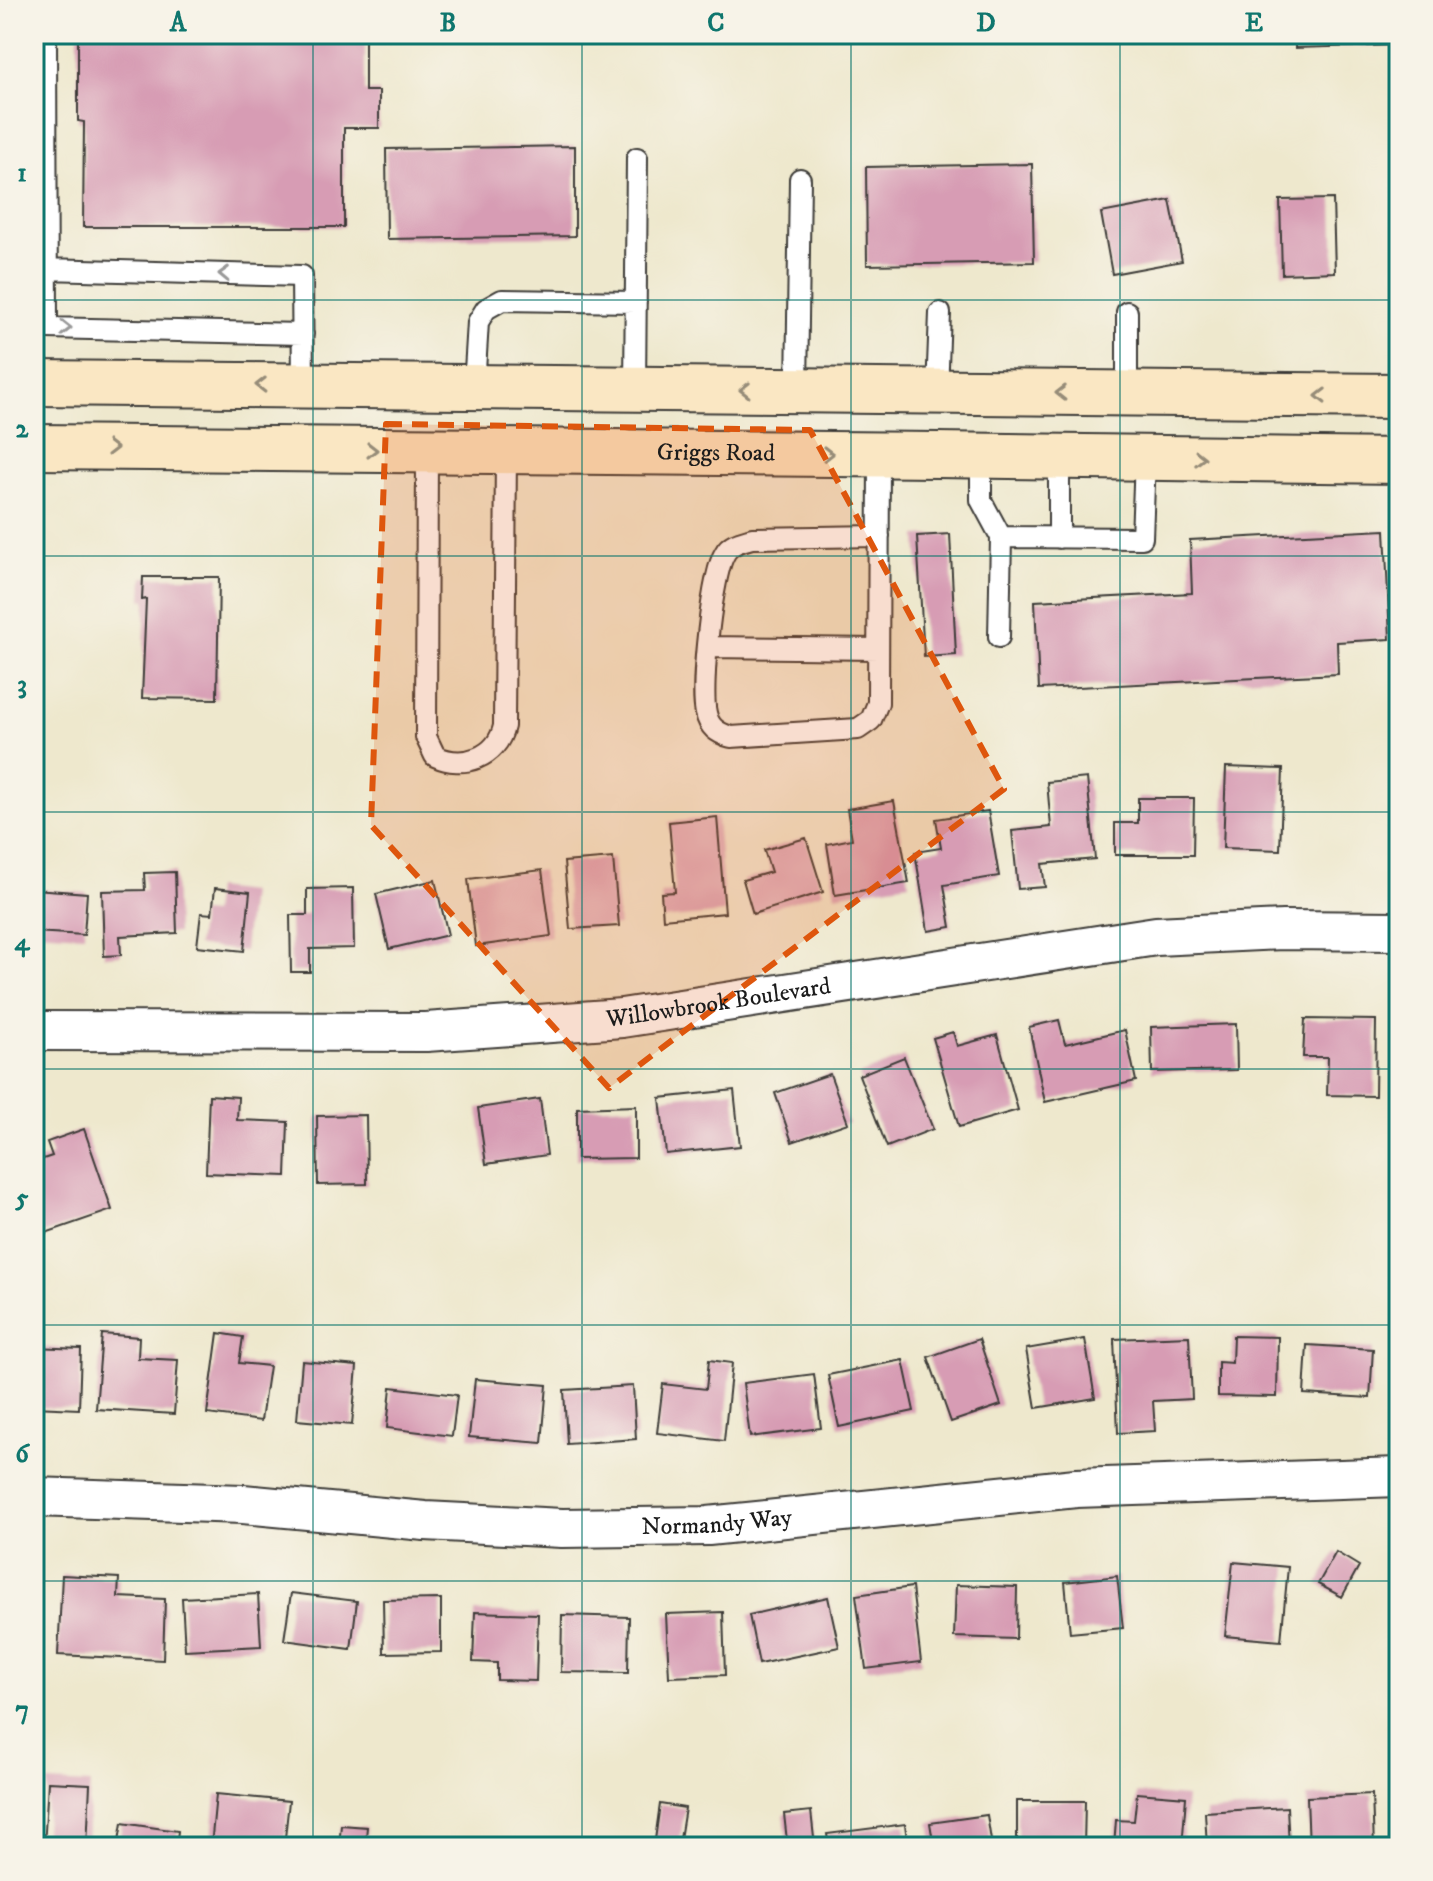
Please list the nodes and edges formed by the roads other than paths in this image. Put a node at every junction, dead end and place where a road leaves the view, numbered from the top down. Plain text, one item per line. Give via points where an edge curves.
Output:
1 (46, 34) edge
2 (637, 158) dead end
3 (800, 179) dead end
4 (46, 269) junction
5 (636, 302) junction
6 (1127, 312) dead end
7 (940, 313) dead end
8 (303, 334) junction
9 (34, 383) edge
10 (303, 385) junction
11 (474, 387) junction
12 (635, 389) junction
13 (797, 390) junction
14 (937, 392) junction
15 (1127, 393) junction
16 (1399, 396) edge
17 (34, 447) edge
18 (427, 450) junction
19 (489, 451) junction
20 (879, 454) junction
21 (937, 455) junction
22 (981, 455) junction
23 (1059, 456) junction
24 (1145, 458) junction
25 (1399, 461) edge
26 (879, 536) junction
27 (1001, 537) junction
28 (1059, 538) junction
29 (999, 637) dead end
30 (708, 647) junction
31 (878, 649) junction
32 (1399, 931) edge
33 (34, 1031) edge
34 (1399, 1477) edge
35 (34, 1497) edge

1 - 4 lane
2 - 5 lane
3 - 13 lane
8 -> 4 lane via 302,276
4 -> 8 lane via 47,328
5 - 11 lane via 502,300 486,309 478,322
5 - 12 lane
6 - 15 lane
7 - 14 lane
8 - 10 lane
10 -> 9 main road
10 - 11 main road
11 - 12 main road
11 - 19 main road
13 -> 12 main road
13 - 14 main road
15 -> 14 main road
14 - 21 main road
16 -> 15 main road
17 -> 18 main road, Griggs Road
18 - 19 main road, Griggs Road
18 - 19 lane via 426,737 435,756 446,761 484,756 502,739 504,726
19 -> 20 main road, Griggs Road
20 - 21 main road, Griggs Road
20 - 26 lane
21 - 22 main road, Griggs Road
22 - 23 main road, Griggs Road
22 - 27 lane via 981,500
23 - 24 main road, Griggs Road
23 - 28 lane
24 -> 25 main road, Griggs Road
24 - 28 lane via 1142,538
26 - 30 lane via 752,538 733,545 721,564
26 - 31 lane
27 - 28 lane
27 - 29 lane
30 - 31 lane
30 - 31 lane via 706,713 719,734 731,737 858,729 871,720 878,703
32 - 33 street, Willowbrook Boulevard via 1156,936 622,1018 441,1031
34 - 35 street, Normandy Way via 1076,1488 708,1526 562,1528 243,1504

